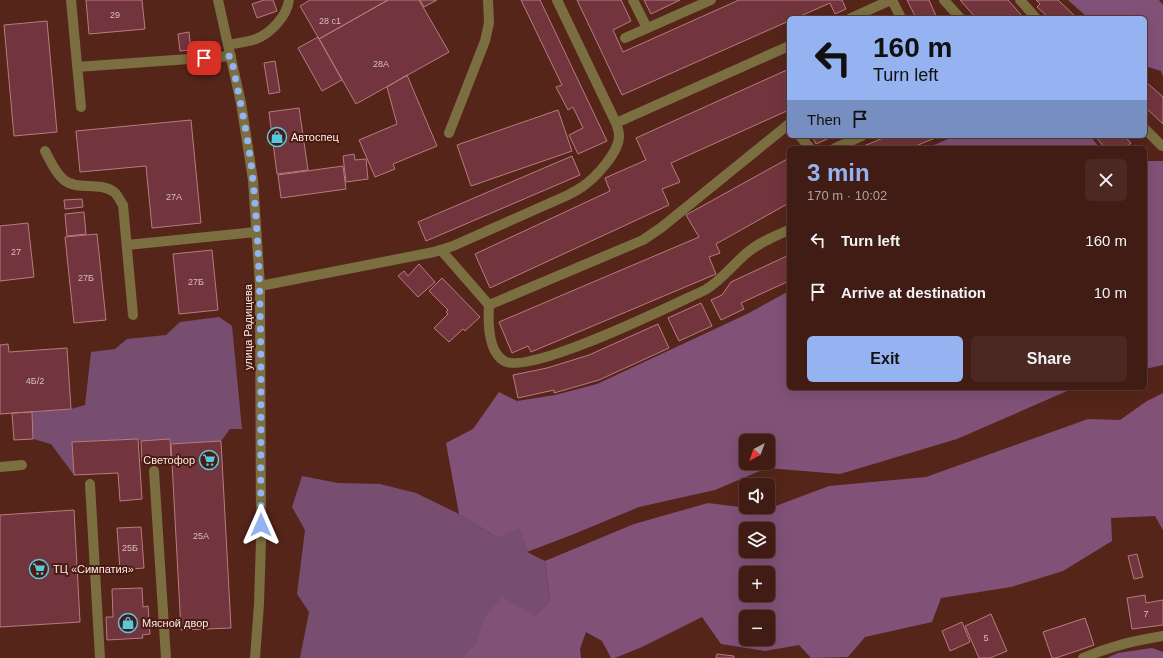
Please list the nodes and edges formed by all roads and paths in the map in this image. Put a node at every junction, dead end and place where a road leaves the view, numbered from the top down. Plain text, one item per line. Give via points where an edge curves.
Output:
1 (71, 0) edge
2 (218, 0) edge
3 (289, 0) edge
4 (488, 0) edge
5 (557, 0) edge
6 (633, 0) edge
7 (711, 0) edge
8 (892, 0) edge
9 (944, 0) edge
10 (1020, 0) edge
11 (856, 16) edge
12 (899, 16) edge
13 (958, 16) edge
14 (1034, 16) edge
15 (647, 28) junction
16 (625, 38) dead end
17 (228, 45) junction
18 (787, 47) edge
19 (231, 56) junction
20 (77, 67) junction
21 (81, 107) dead end
22 (616, 123) junction
23 (787, 126) edge
24 (1147, 131) edge
25 (450, 132) dead end
26 (802, 138) edge
27 (858, 138) edge
28 (808, 146) edge
29 (840, 146) edge
30 (1162, 146) edge
31 (46, 151) dead end
32 (787, 231) edge
33 (256, 232) junction
34 (126, 245) junction
35 (441, 250) junction
36 (260, 286) junction
37 (489, 305) junction
38 (133, 315) dead end
39 (22, 465) dead end
40 (0, 467) edge
41 (154, 471) dead end
42 (90, 484) dead end
43 (1163, 636) edge
44 (100, 658) edge
45 (166, 658) edge
46 (255, 658) edge
47 (1083, 658) edge

1 - 20 street
2 - 17 street, улица Радищева
3 - 17 street via 283,16 266,33 255,39
4 - 25 street via 489,23 485,41
5 - 22 street
6 - 15 street
7 - 15 street
8 - 11 street
8 - 12 street
9 - 13 street
10 - 14 street
15 - 16 street
17 - 19 street, улица Радищева
18 - 22 street
19 - 20 street
19 - 33 street, улица Радищева via 253,180
20 - 21 street
22 - 35 street via 620,135 616,148 593,178 582,187
23 - 37 street via 643,240
24 - 30 street
26 - 28 street
27 - 29 street
31 - 34 street via 63,180 73,184 101,186 115,192 123,205
32 - 37 street via 748,252 706,290 588,342 536,360 511,364 499,356 488,329
33 - 34 street
33 - 36 street, улица Радищева
34 - 38 street
35 - 36 street
35 - 37 street
36 - 46 street, улица Радищева via 261,540
39 - 40 street
41 - 45 street
42 - 44 street
43 - 47 street via 1131,641

